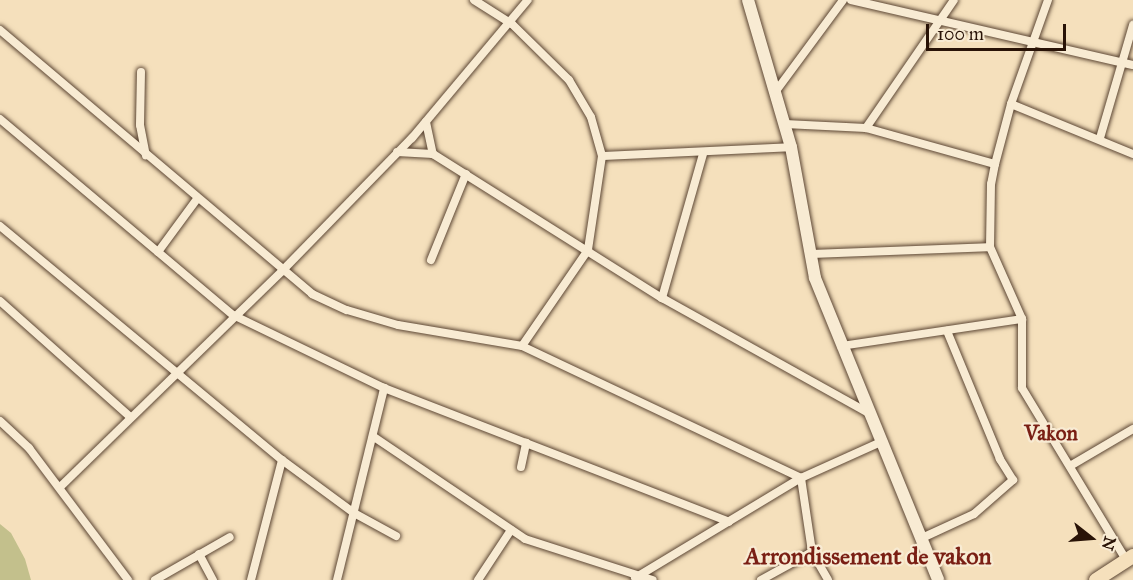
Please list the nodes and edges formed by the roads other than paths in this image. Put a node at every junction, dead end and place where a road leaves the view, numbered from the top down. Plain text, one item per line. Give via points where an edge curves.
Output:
1 (474, 0) edge
2 (528, 0) edge
3 (748, 0) edge
4 (843, 0) edge
5 (851, 0) edge
6 (954, 0) edge
7 (1048, 0) edge
8 (943, 18) junction
9 (512, 24) junction
10 (1133, 25) edge
11 (0, 30) edge
12 (1036, 40) junction
13 (1123, 62) junction
14 (1133, 65) edge
15 (141, 72) dead end
16 (776, 91) junction
17 (1011, 104) junction
18 (0, 119) edge
19 (426, 122) junction
20 (785, 124) junction
21 (866, 128) junction
22 (1101, 138) junction
23 (791, 147) junction
24 (397, 152) junction
25 (433, 154) junction
26 (703, 154) junction
27 (1133, 154) edge
28 (146, 155) junction
29 (602, 156) junction
30 (995, 164) junction
31 (466, 174) junction
32 (197, 199) junction
33 (0, 226) edge
34 (990, 247) junction
35 (588, 250) junction
36 (158, 252) junction
37 (809, 254) junction
38 (431, 260) dead end
39 (282, 272) junction
40 (662, 298) junction
41 (0, 301) edge
42 (233, 315) junction
43 (1023, 319) junction
44 (947, 331) junction
45 (522, 346) junction
46 (841, 346) junction
47 (174, 373) junction
48 (384, 388) junction
49 (872, 414) junction
50 (129, 416) junction
51 (0, 421) edge
52 (1133, 429) edge
53 (374, 437) junction
54 (883, 441) junction
55 (526, 443) junction
56 (282, 460) junction
57 (1070, 466) junction
58 (520, 467) dead end
59 (801, 478) junction
60 (60, 487) junction
61 (354, 513) junction
62 (729, 522) junction
63 (511, 530) junction
64 (396, 536) dead end
65 (230, 537) dead end
66 (922, 538) junction
67 (812, 552) junction
68 (199, 554) junction
69 (1130, 558) edge
70 (635, 578) edge
71 (128, 580) edge
72 (155, 580) edge
73 (213, 580) edge
74 (251, 580) edge
75 (337, 580) edge
76 (478, 580) edge
77 (653, 580) edge
78 (761, 580) edge
79 (828, 580) edge
80 (938, 580) edge
81 (1096, 580) edge

1 - 9 street
2 - 9 street
3 - 16 main road
4 - 16 street
5 - 8 street
6 - 8 street
7 - 12 street
8 - 12 street
8 - 21 street
9 - 19 street
9 - 29 street via 568,80 591,117
10 - 13 street
11 - 28 street
12 - 13 street
12 - 17 street
13 - 14 street
13 - 22 street
15 - 28 street via 140,125
16 - 20 main road
17 - 22 street
17 - 30 street
18 - 36 street
19 - 24 street
19 - 25 street
20 - 21 street
20 - 23 main road
21 - 30 street
22 - 27 street
23 - 26 street
23 - 37 main road
24 - 25 street
24 - 39 street
25 - 31 street
26 - 29 street
26 - 40 street
28 - 32 street
29 - 35 street
30 - 34 street
31 - 35 street
31 - 38 street
32 - 36 street
32 - 39 street
33 - 47 street
34 - 37 street
34 - 43 street
35 - 40 street
35 - 45 street
36 - 42 street
37 - 46 main road
39 - 42 street
39 - 45 street via 312,294 347,310 409,328
40 - 49 street
41 - 50 street
42 - 47 street
42 - 48 street
43 - 44 street
43 - 57 street via 1022,388
44 - 46 street
44 - 66 street via 1000,459 1013,480 1008,489 974,514
45 - 59 street
46 - 49 main road
47 - 50 street
47 - 56 street
48 - 53 street
48 - 55 street
49 - 54 main road
50 - 60 street
51 - 60 street via 29,448
52 - 57 street
53 - 61 street
53 - 63 street
54 - 59 street
54 - 66 main road
55 - 58 street
55 - 62 street
56 - 61 street
56 - 74 street
57 - 69 street
59 - 62 street
59 - 67 street
60 - 71 street
61 - 64 street
61 - 75 street
62 - 70 street
63 - 70 street via 525,539
63 - 76 street
65 - 68 street
66 - 80 main road
67 - 78 street
67 - 79 street
68 - 72 street
68 - 73 street
69 - 81 highway
70 - 77 street

